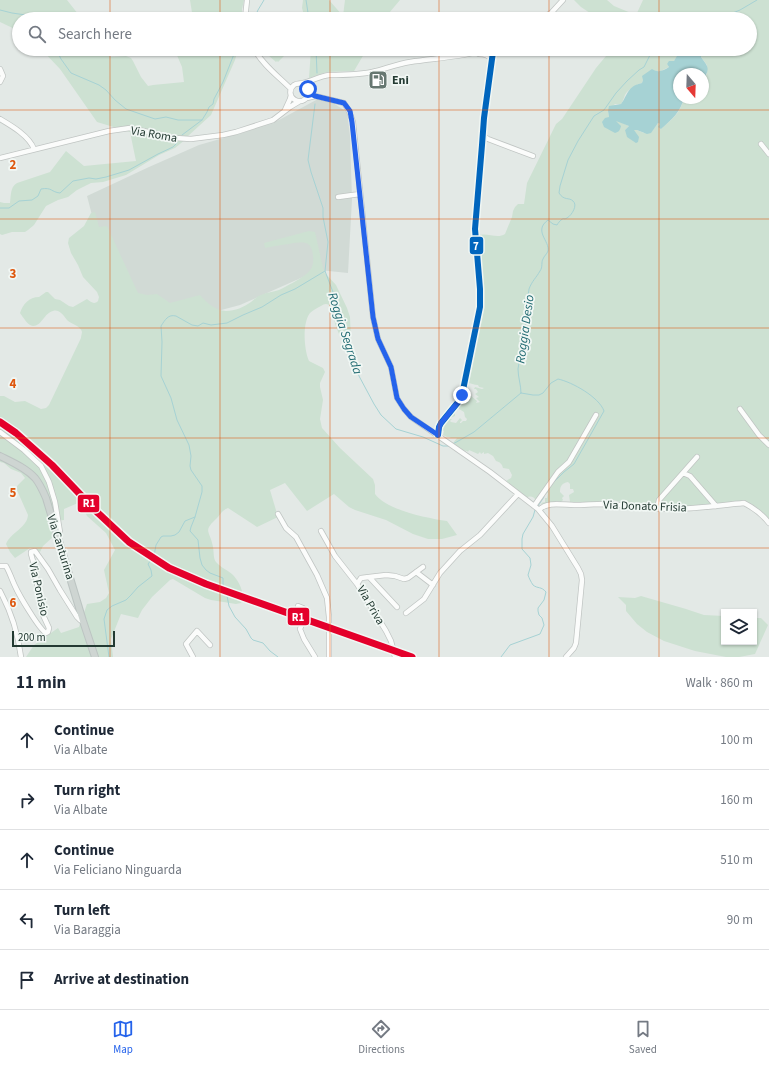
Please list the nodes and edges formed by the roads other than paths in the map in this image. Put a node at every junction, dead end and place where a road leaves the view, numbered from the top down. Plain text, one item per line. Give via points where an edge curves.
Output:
1 (247, 0) edge
2 (563, 0) edge
3 (246, 12) edge
4 (552, 12) edge
5 (260, 56) edge
6 (458, 56) edge
7 (488, 56) edge
8 (491, 56) edge
9 (492, 56) edge
10 (492, 59) junction
11 (0, 68) edge
12 (280, 78) junction
13 (313, 79) junction
14 (0, 82) edge
15 (301, 84) junction
16 (295, 85) junction
17 (308, 91) junction
18 (291, 92) junction
19 (315, 96) junction
20 (307, 98) junction
21 (300, 101) junction
22 (283, 113) junction
23 (0, 119) edge
24 (483, 136) junction
25 (761, 144) dead end
26 (34, 149) junction
27 (769, 154) edge
28 (533, 156) dead end
29 (0, 158) edge
30 (360, 194) junction
31 (338, 197) dead end
32 (740, 409) dead end
33 (596, 415) dead end
34 (0, 432) edge
35 (438, 435) junction
36 (769, 445) edge
37 (0, 456) edge
38 (697, 457) dead end
39 (683, 473) junction
40 (518, 494) junction
41 (716, 506) junction
42 (536, 508) junction
43 (657, 509) junction
44 (278, 514) dead end
45 (769, 523) edge
46 (321, 531) dead end
47 (58, 538) junction
48 (1, 565) edge
49 (423, 567) dead end
50 (416, 572) junction
51 (369, 577) junction
52 (357, 584) junction
53 (432, 585) junction
54 (0, 591) edge
55 (298, 606) dead end
56 (397, 607) dead end
57 (406, 613) dead end
58 (83, 621) junction
59 (210, 645) dead end
60 (21, 657) edge
61 (95, 657) edge
62 (193, 657) edge
63 (315, 657) edge
64 (329, 657) edge
65 (395, 657) edge
66 (566, 657) edge

1 - 3 street
2 - 4 street
5 - 12 street
6 - 13 street via 406,63 366,73 327,75
7 - 10 street
8 - 10 street
9 - 10 street
10 - 24 street
11 - 14 street via 3,76
12 - 16 street
12 - 18 street
13 - 15 street
13 - 17 street
15 - 16 street
15 - 17 street
16 - 18 street
17 - 19 street
17 - 20 street
18 - 21 street via 294,100
18 - 22 street
19 - 20 street
19 - 30 street via 344,103 350,111
20 - 21 street
21 - 22 street, Via Roma
22 - 26 street, Via Roma via 273,120 223,135 191,139 123,129
23 - 26 street via 19,132
24 - 28 street
24 - 35 street via 475,229 480,307 462,395 441,423
25 - 27 street
26 - 29 street, Via Roma
30 - 31 street
30 - 35 street via 373,317 378,339 391,367 397,398 411,417
32 - 36 street
33 - 42 street via 569,462 558,472
34 - 47 street via 41,466 55,502 60,532
35 - 40 street
37 - 47 main road, Via Canturina via 29,473 38,482 46,498
38 - 39 street
39 - 41 street via 690,476
39 - 43 street via 659,500
40 - 42 street
40 - 53 street via 480,535 460,551
41 - 43 street, Via Donato Frisia
41 - 45 street, Via Donato Frisia via 744,503 764,516
42 - 43 street, Via Donato Frisia via 547,505 605,504
42 - 66 street via 552,526 581,574 576,643
44 - 64 street via 286,528 296,536 325,594 328,603
46 - 52 street via 335,556
47 - 58 main road, Via Canturina
48 - 58 street, Via Ponisio via 6,566 15,587 43,632 48,632 49,628 43,615 31,554 33,551
49 - 50 street
50 - 51 street via 408,578 386,575
50 - 53 street
51 - 52 street, Via Priva via 361,578
51 - 56 street, Via Priva
52 - 65 street, Via Priva via 386,630
53 - 57 street via 424,599
54 - 60 street via 10,610
55 - 63 street via 303,608 306,614 300,629
58 - 61 main road, Via Canturina
59 - 62 street via 197,631 186,644

